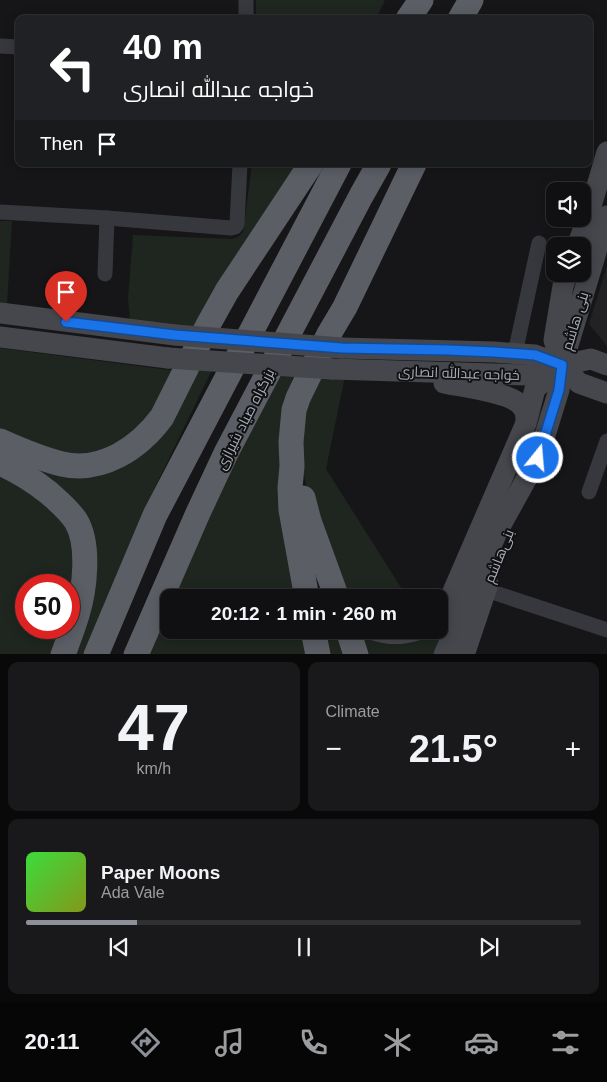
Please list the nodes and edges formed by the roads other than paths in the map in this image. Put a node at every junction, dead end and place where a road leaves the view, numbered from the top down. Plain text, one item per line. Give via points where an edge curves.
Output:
1 (246, 0) edge
2 (421, 0) edge
3 (427, 0) edge
4 (471, 0) edge
5 (478, 0) edge
6 (246, 15) edge
7 (411, 15) edge
8 (419, 15) edge
9 (462, 15) edge
10 (474, 15) edge
11 (0, 46) edge
12 (15, 47) edge
13 (607, 152) edge
14 (240, 167) edge
15 (309, 167) edge
16 (336, 167) edge
17 (377, 167) edge
18 (413, 167) edge
19 (0, 212) edge
20 (607, 216) edge
21 (107, 218) junction
22 (580, 237) edge
23 (539, 243) dead end
24 (105, 274) dead end
25 (564, 282) edge
26 (0, 313) edge
27 (0, 337) edge
28 (515, 353) junction
29 (562, 365) junction
30 (607, 365) edge
31 (385, 372) junction
32 (607, 393) edge
33 (526, 423) junction
34 (0, 441) edge
35 (607, 441) edge
36 (538, 458) junction
37 (0, 463) edge
38 (292, 466) junction
39 (589, 492) dead end
40 (305, 589) edge
41 (334, 589) edge
42 (486, 590) junction
43 (448, 603) edge
44 (607, 630) edge
45 (316, 639) edge
46 (351, 639) edge
47 (63, 654) edge
48 (96, 654) edge
49 (136, 654) edge
50 (318, 654) edge
51 (356, 654) edge
52 (444, 654) edge
53 (464, 654) edge

1 - 6 street
2 - 7 highway
3 - 8 highway
4 - 9 highway
5 - 10 highway
11 - 12 street
13 - 22 main road
14 - 21 street via 235,227
15 - 34 highway via 227,291 162,417 138,443 102,463 84,466 56,462
16 - 48 highway via 155,515
17 - 49 highway, بزرگراه صیاد شیرازی via 226,453
18 - 38 highway via 298,398 292,425
19 - 21 street
20 - 29 main road, بنی هاشم
21 - 24 street
23 - 28 street
25 - 29 main road, بنی هاشم via 554,340
26 - 28 main road, خواجه عبدالله انصاری, bridge via 175,335 342,348
27 - 31 main road, خواجه عبدالله انصاری, bridge via 168,358
28 - 29 main road, خواجه عبدالله انصاری via 535,355
29 - 30 main road via 591,360
29 - 31 main road, خواجه عبدالله انصاری via 528,375
29 - 32 main road via 579,383
29 - 33 main road via 535,389
29 - 36 main road via 559,390
31 - 33 main road via 506,395 523,407
33 - 43 main road
35 - 39 street
36 - 42 main road, بنی‌هاشم
36 - 52 main road via 497,532
37 - 47 highway via 28,478 57,500 68,510 81,531 85,572 78,614
38 - 40 highway via 291,510
38 - 41 highway
42 - 44 street
42 - 53 main road, بنی‌هاشم
45 - 50 highway
46 - 51 highway

